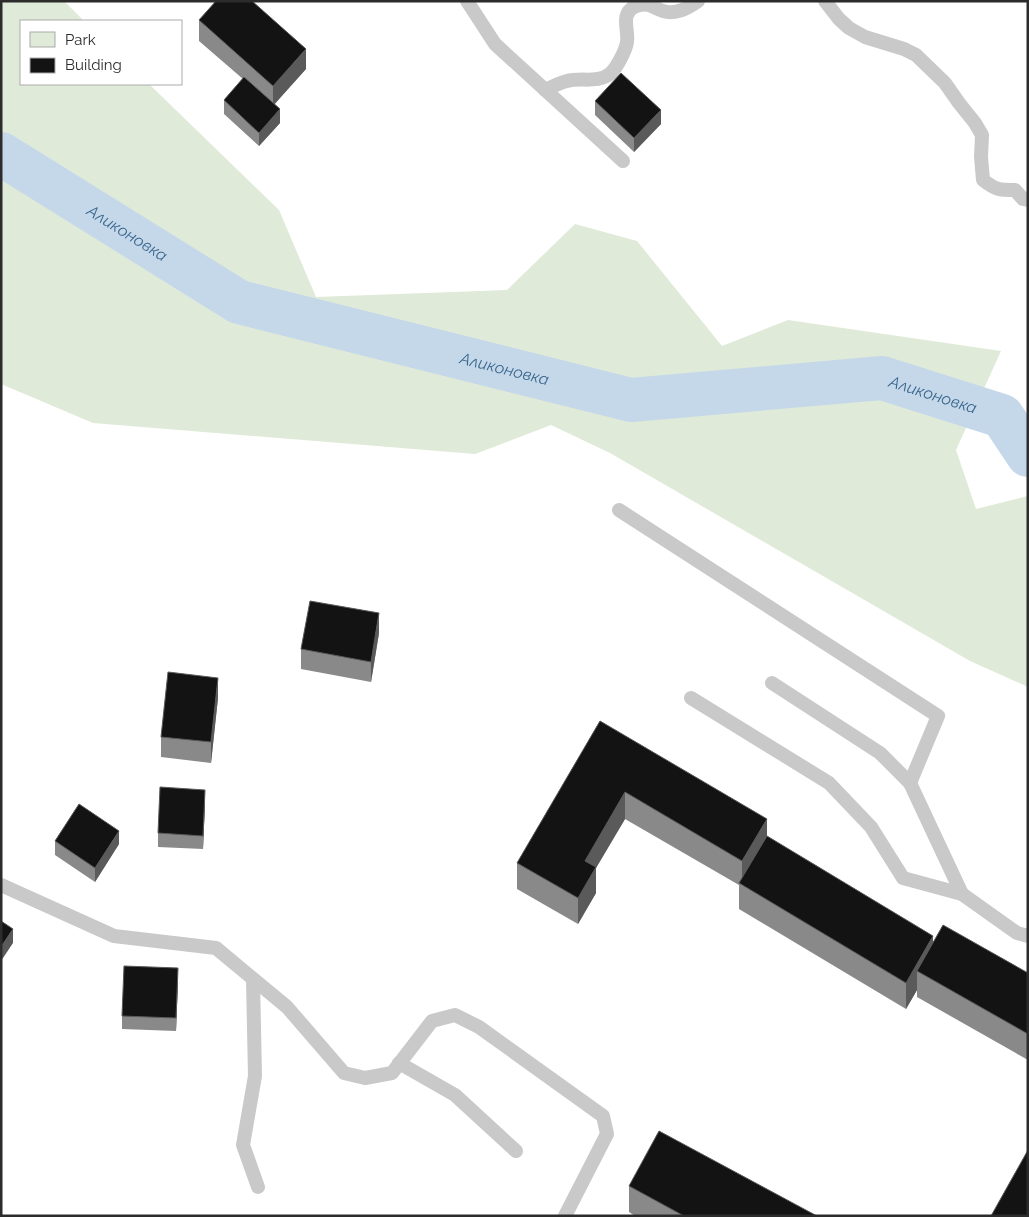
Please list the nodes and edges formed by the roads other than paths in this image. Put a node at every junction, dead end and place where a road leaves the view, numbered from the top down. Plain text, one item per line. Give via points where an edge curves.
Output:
1 (467, 1) edge
2 (698, 1) edge
3 (825, 1) edge
4 (545, 90) junction
5 (623, 161) dead end
6 (1028, 200) edge
7 (619, 510) dead end
8 (772, 683) dead end
9 (691, 698) dead end
10 (910, 783) junction
11 (1, 885) edge
12 (962, 894) junction
13 (1028, 936) edge
14 (253, 978) junction
15 (400, 1064) junction
16 (516, 1152) dead end
17 (258, 1186) dead end
18 (565, 1216) edge

1 - 4 lane via 495,44
2 - 4 lane via 675,12 648,5 632,8 627,14 628,41 611,73 596,80 568,81
3 - 6 lane via 849,28 865,37 904,48 931,68 982,135 983,180 993,188 1015,190
4 - 5 lane
7 - 10 lane via 938,716
8 - 10 lane via 880,752
9 - 12 lane via 829,783 871,827 903,878
10 - 12 lane
11 - 14 lane via 114,936 216,948
12 - 13 lane via 1017,933
14 - 15 lane via 287,1007 344,1073 365,1078 392,1073
14 - 17 lane via 255,1076 242,1145
15 - 16 lane via 455,1095
15 - 18 lane via 432,1022 455,1015 479,1027 603,1116 607,1134

